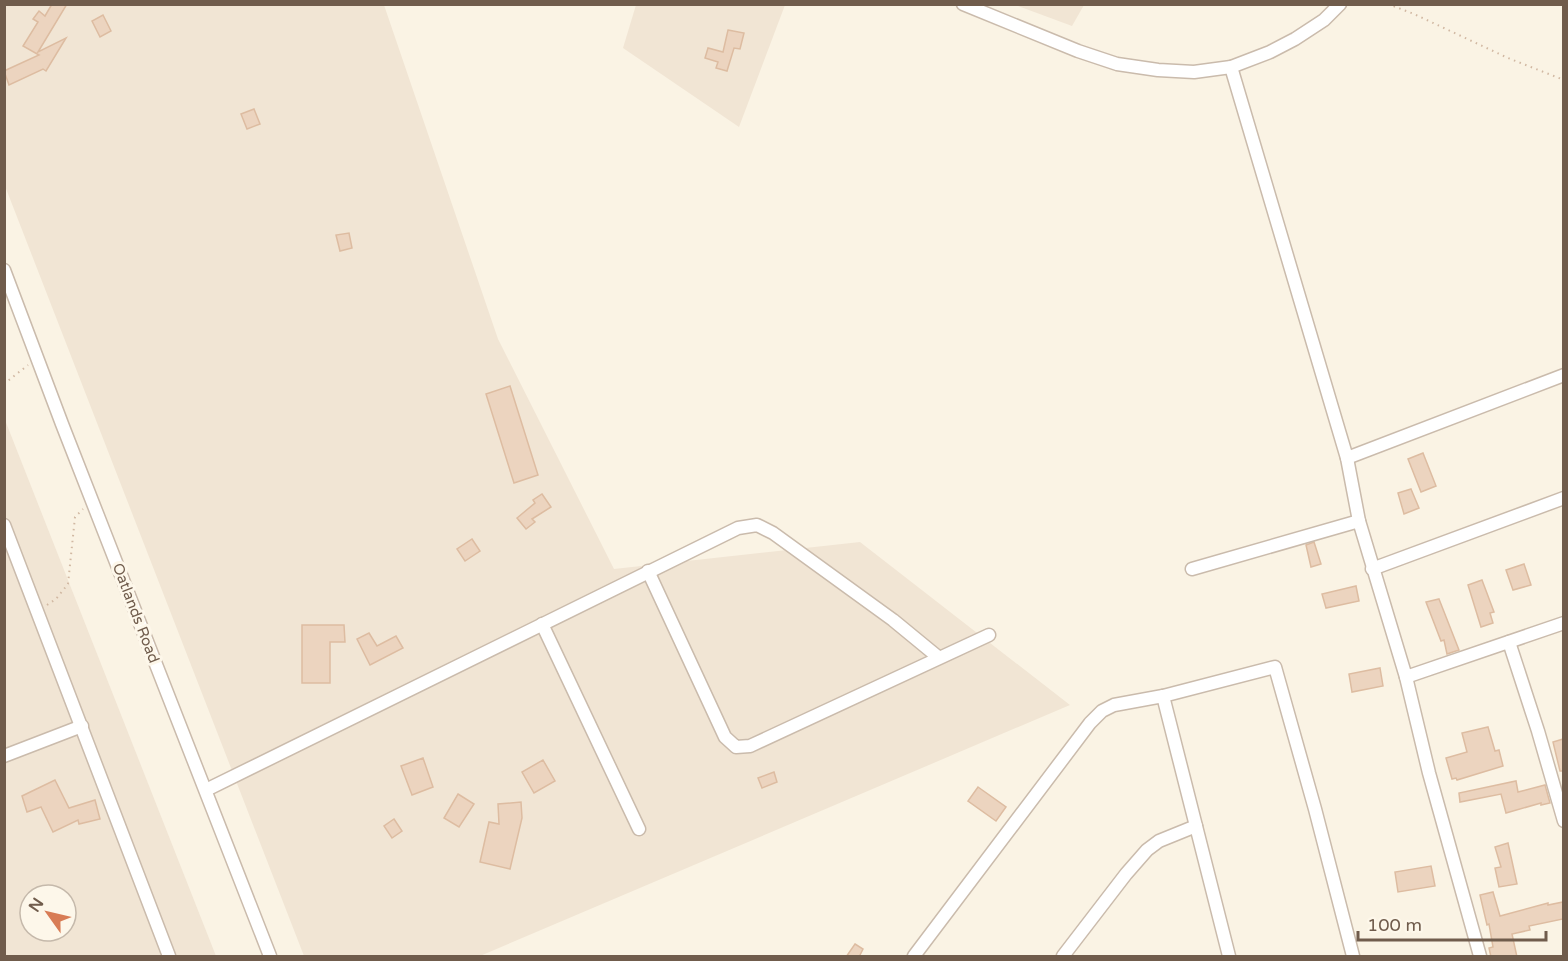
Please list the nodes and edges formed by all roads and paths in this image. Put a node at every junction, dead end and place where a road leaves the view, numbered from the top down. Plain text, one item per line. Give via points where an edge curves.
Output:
1 (963, 4) edge
2 (1340, 4) edge
3 (1388, 4) edge
4 (1231, 67) junction
5 (1563, 80) edge
6 (4, 270) edge
7 (37, 357) junction
8 (1563, 375) edge
9 (4, 384) edge
10 (1347, 458) junction
11 (1563, 498) edge
12 (92, 500) junction
13 (1359, 521) junction
14 (4, 525) edge
15 (1192, 569) dead end
16 (1372, 569) junction
17 (648, 571) junction
18 (37, 611) junction
19 (1563, 623) edge
20 (542, 624) junction
21 (989, 635) dead end
22 (1509, 642) junction
23 (938, 657) junction
24 (1406, 677) junction
25 (1163, 696) junction
26 (82, 726) junction
27 (4, 756) edge
28 (206, 790) junction
29 (1563, 821) edge
30 (1196, 826) junction
31 (639, 829) dead end
32 (169, 957) edge
33 (270, 957) edge
34 (914, 957) edge
35 (1063, 957) edge
36 (1229, 957) edge
37 (1353, 957) edge
38 (1480, 957) edge

1 - 4 street via 1117,64 1194,72
2 - 4 street via 1295,39
3 - 5 path
4 - 10 street
6 - 7 street, Oatlands Road
7 - 9 path
7 - 12 street, Oatlands Road
8 - 10 street
10 - 13 street
11 - 16 street
12 - 18 path via 75,517 68,584 56,599
12 - 28 street, Oatlands Road
13 - 15 street
13 - 16 street
14 - 18 street
16 - 24 street
17 - 20 street
17 - 23 street via 738,528 757,525 893,620
17 - 23 street via 725,737 736,747 750,746
18 - 26 street
19 - 22 street
20 - 28 street
20 - 31 street
21 - 23 street
22 - 24 street
22 - 29 street
24 - 38 street
25 - 30 street
25 - 34 street via 1114,705 1090,723
25 - 37 street via 1275,667
26 - 27 street
26 - 32 street
28 - 33 street, Oatlands Road
30 - 35 street via 1147,850
30 - 36 street

